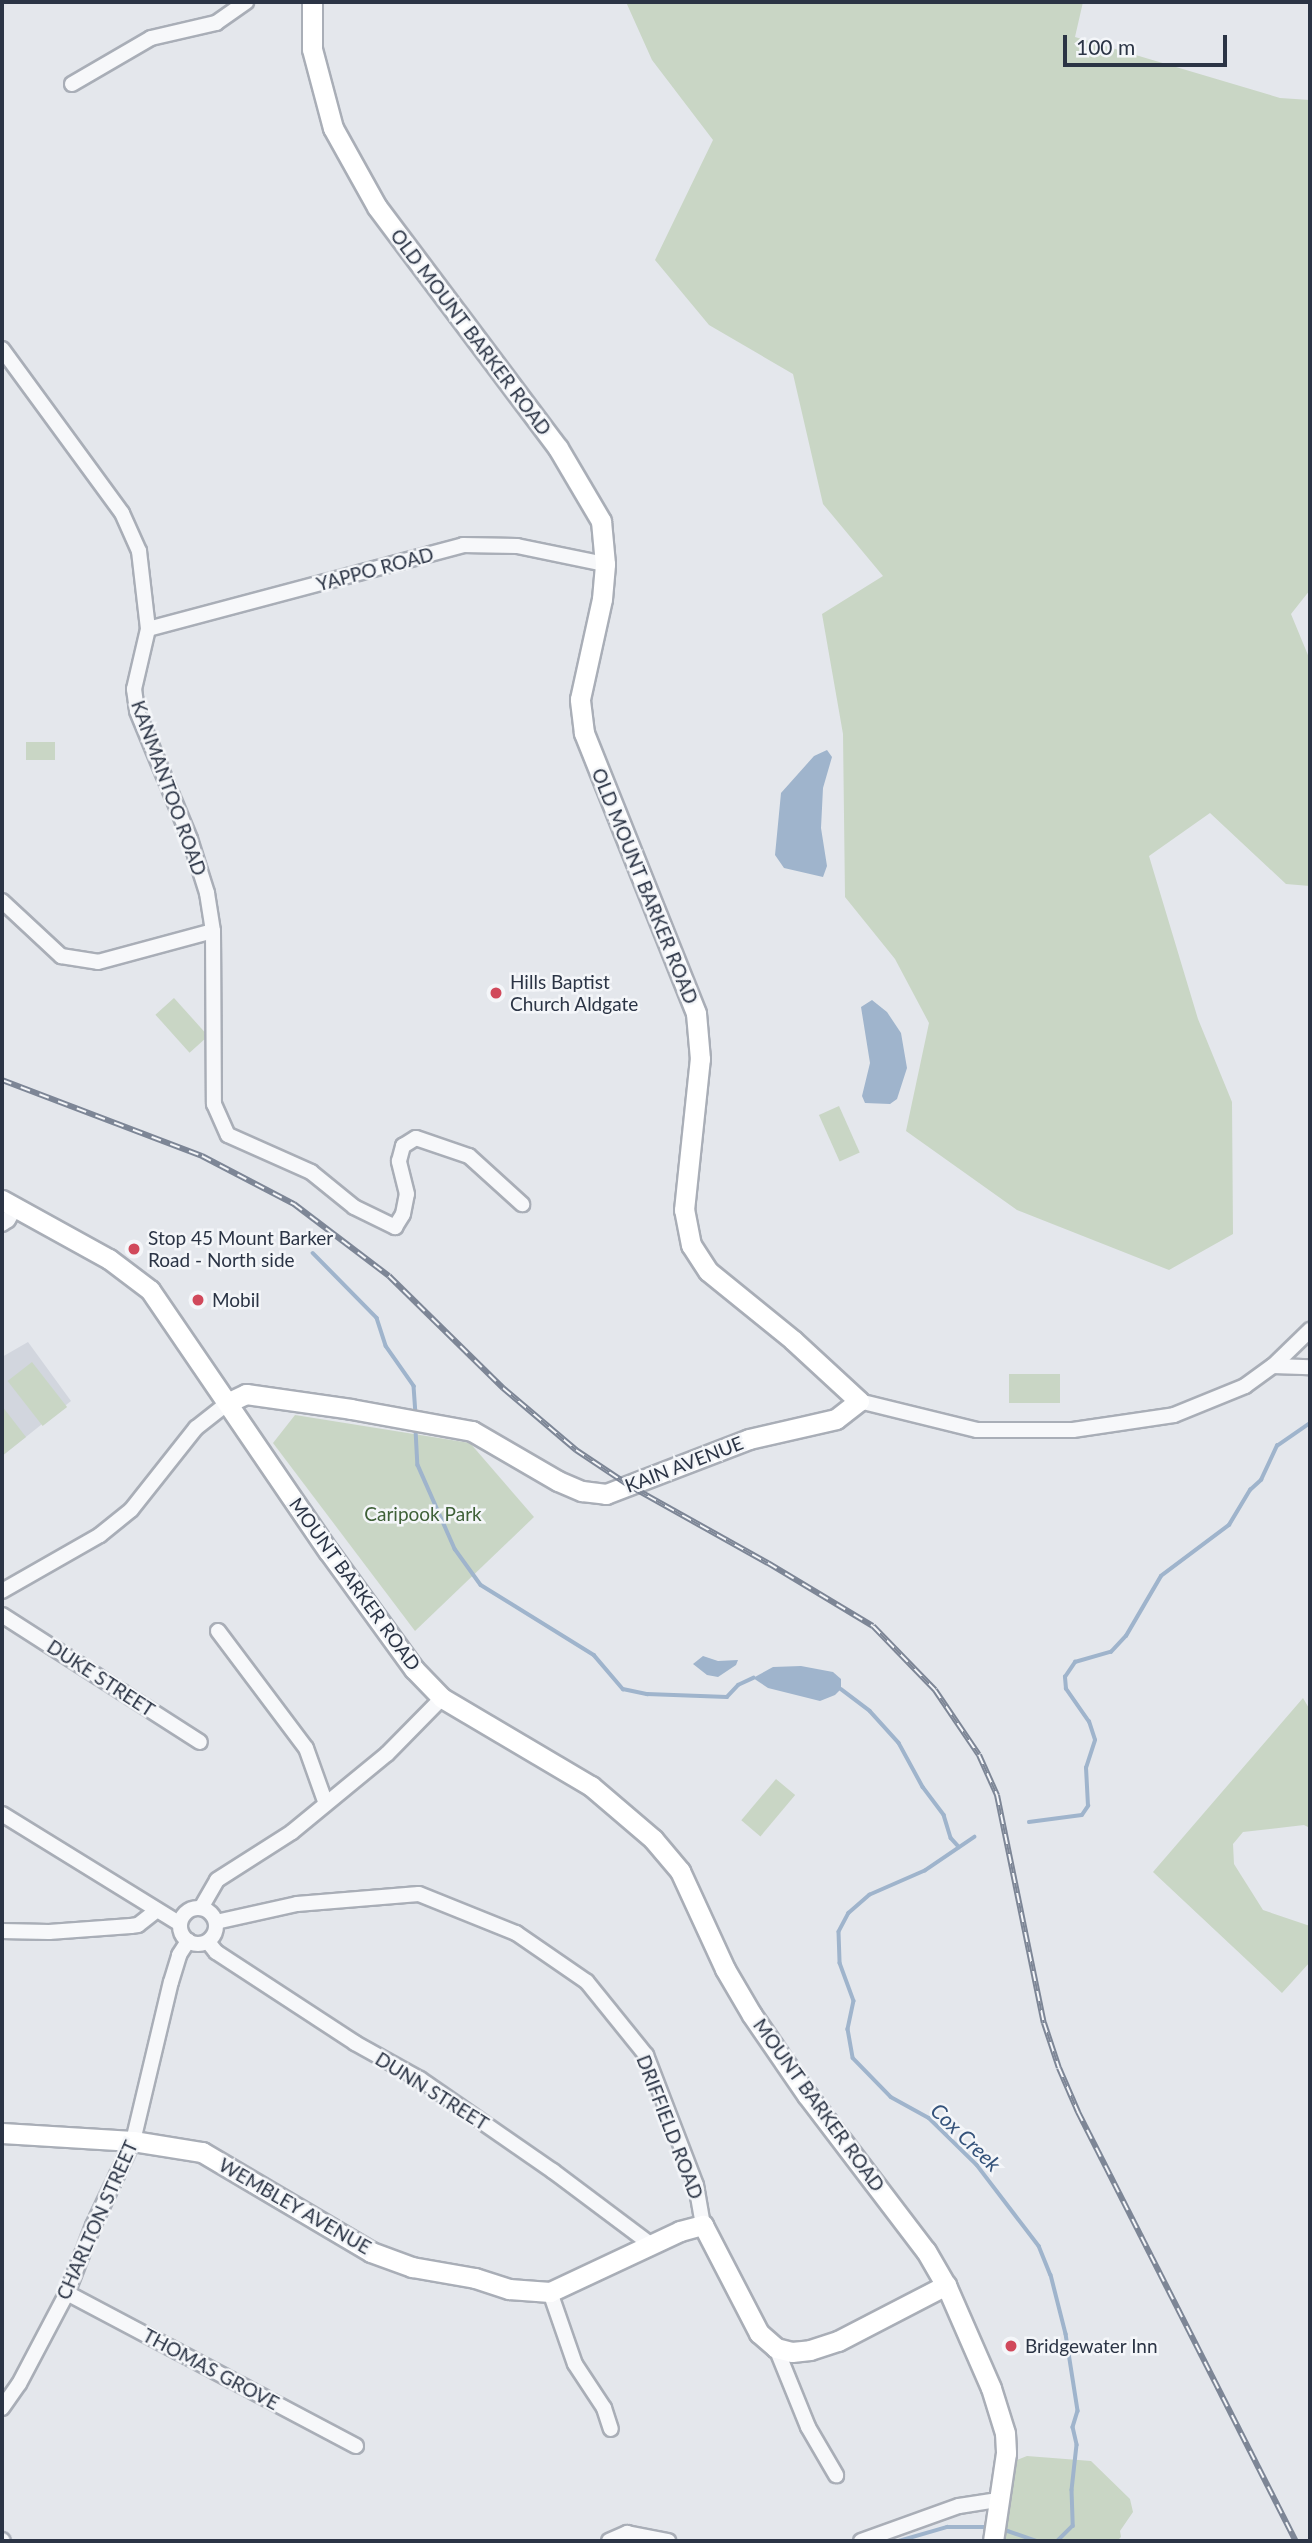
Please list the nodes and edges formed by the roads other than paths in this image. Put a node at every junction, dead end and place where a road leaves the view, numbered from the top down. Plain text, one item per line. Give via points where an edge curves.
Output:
1 (246, 2) edge
2 (312, 2) edge
3 (72, 85) dead end
4 (2, 349) edge
5 (605, 564) junction
6 (148, 629) junction
7 (2, 901) edge
8 (213, 932) junction
9 (8, 1204) edge
10 (522, 1204) dead end
11 (2, 1224) edge
12 (1310, 1330) edge
13 (1273, 1366) junction
14 (1310, 1367) edge
15 (859, 1401) junction
16 (229, 1402) junction
17 (2, 1591) edge
18 (2, 1615) edge
19 (218, 1631) dead end
20 (442, 1698) junction
21 (200, 1742) dead end
22 (326, 1804) junction
23 (2, 1814) edge
24 (201, 1908) junction
25 (156, 1911) junction
26 (216, 1922) junction
27 (180, 1924) junction
28 (2, 1931) edge
29 (188, 1941) junction
30 (208, 1942) junction
31 (2, 2133) edge
32 (133, 2141) junction
33 (703, 2225) junction
34 (653, 2246) junction
35 (946, 2285) junction
36 (550, 2292) junction
37 (67, 2293) junction
38 (776, 2348) junction
39 (2, 2408) edge
40 (611, 2429) dead end
41 (356, 2446) dead end
42 (835, 2475) dead end
43 (996, 2507) junction
44 (609, 2541) edge
45 (668, 2541) edge
46 (861, 2541) edge
47 (993, 2541) edge

1 - 3 street via 216,23 151,38
2 - 5 main road, OLD MOUNT BARKER ROAD via 312,49 333,128 377,207 558,448 601,520
4 - 6 street, KANMANTOO ROAD via 122,513 139,551
5 - 6 street, YAPPO ROAD via 517,546 463,545
5 - 15 main road, OLD MOUNT BARKER ROAD via 580,699 584,733 696,1013 700,1059 684,1210 691,1245 708,1271
6 - 8 street, KANMANTOO ROAD via 134,689 137,711 190,839
7 - 8 street via 61,956 98,962
8 - 10 street, KANMANTOO ROAD via 214,1104 229,1135 311,1172 355,1207 395,1227 404,1214 407,1194 399,1161 403,1146 416,1138 469,1156
9 - 11 street via 8,1220
9 - 16 main road, MOUNT BARKER ROAD via 109,1259 150,1290
12 - 13 street, OLD MOUNT BARKER ROAD
13 - 14 street
13 - 15 street, OLD MOUNT BARKER ROAD via 1245,1385 1174,1415 1073,1430 977,1430
15 - 16 main road, KAIN AVENUE via 836,1419 749,1438 606,1494 558,1481 472,1432 246,1394
16 - 17 street via 196,1428 131,1510 100,1535
16 - 20 main road, MOUNT BARKER ROAD via 329,1552 414,1669
18 - 21 street, DUKE STREET
19 - 22 street via 306,1748
20 - 22 street via 387,1754
20 - 35 main road, MOUNT BARKER ROAD via 591,1786 653,1839 680,1871 725,1969 752,2015 926,2251
22 - 24 street via 292,1832 217,1880
23 - 25 street
24 - 26 street
24 - 27 street via 187,1912
25 - 27 street
25 - 28 street via 131,1926
26 - 30 street
26 - 33 street, DRIFFIELD ROAD via 297,1904 419,1894 516,1933 587,1982 646,2056 695,2185
27 - 29 street
29 - 30 street
29 - 32 street, CHARLTON STREET via 171,1982
30 - 34 street, DUNN STREET via 216,1952 431,2087 554,2171
31 - 32 main road, WEMBLEY AVENUE
32 - 36 main road, WEMBLEY AVENUE via 202,2152 371,2252 509,2289
32 - 37 street, CHARLTON STREET
33 - 34 main road, WEMBLEY AVENUE
33 - 38 main road via 759,2333
34 - 36 main road, WEMBLEY AVENUE
35 - 38 main road via 838,2341 810,2350
35 - 43 main road, MOUNT BARKER ROAD via 991,2388 1005,2433
36 - 40 street via 575,2364 604,2408
37 - 39 street, CHARLTON STREET
37 - 41 street, THOMAS GROVE
38 - 42 street via 808,2427
43 - 46 street via 959,2506
43 - 47 main road, MOUNT BARKER ROAD
44 - 45 street via 627,2533

